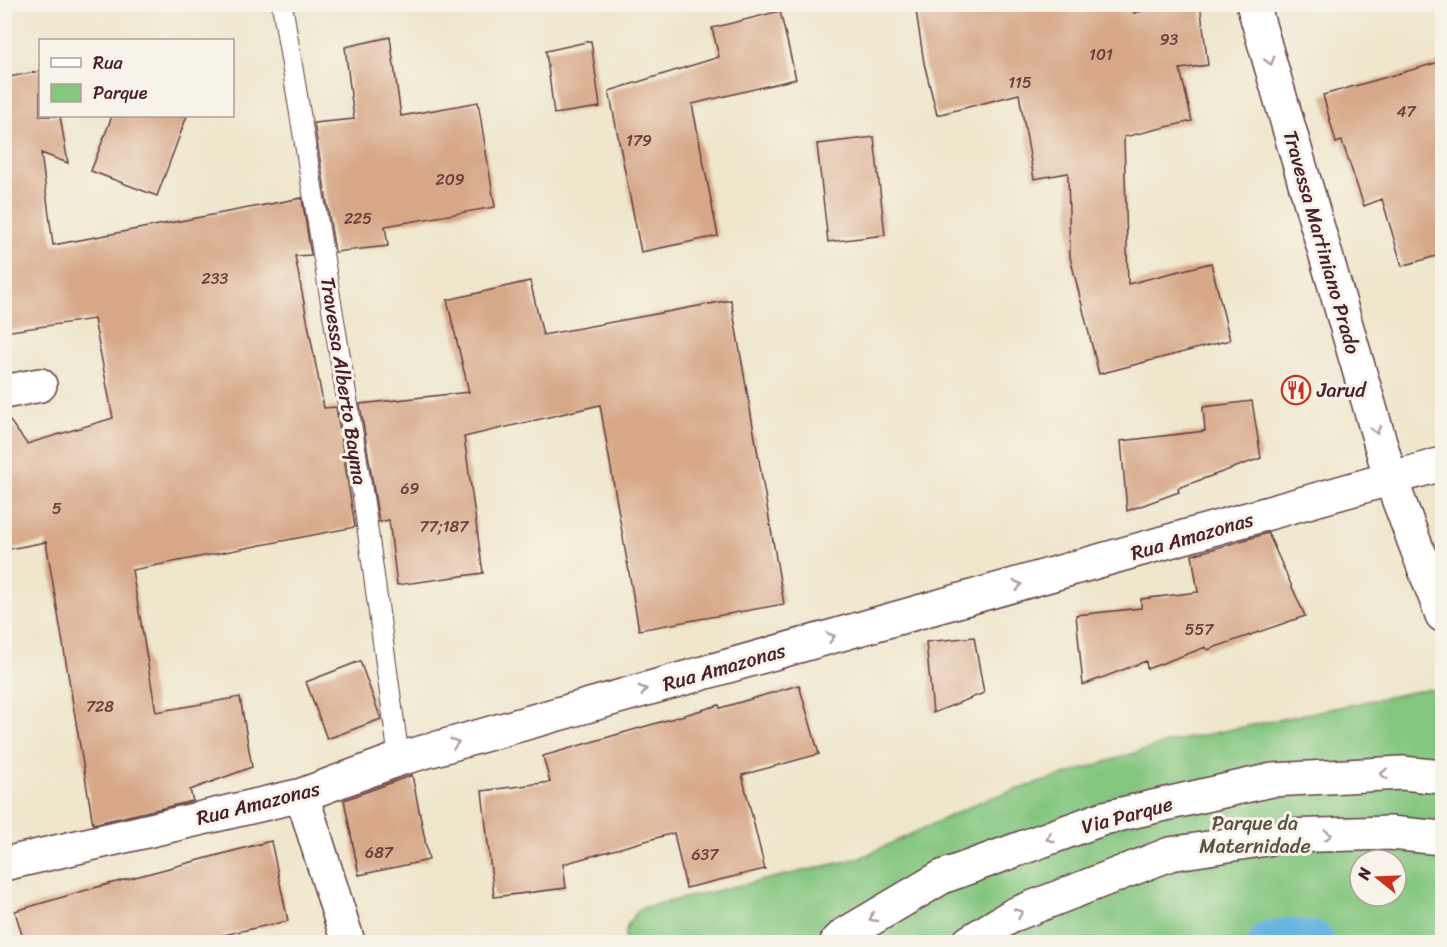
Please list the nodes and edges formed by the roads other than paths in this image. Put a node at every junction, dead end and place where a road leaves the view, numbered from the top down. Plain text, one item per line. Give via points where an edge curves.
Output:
1 (282, 4) edge
2 (1253, 4) edge
3 (40, 385) dead end
4 (4, 392) edge
5 (1443, 464) edge
6 (1390, 480) junction
7 (1443, 615) edge
8 (399, 759) junction
9 (1443, 777) edge
10 (302, 795) junction
11 (1443, 837) edge
12 (4, 864) edge
13 (348, 942) edge
14 (837, 942) edge
15 (969, 942) edge

1 - 8 lane, Travessa Alberto Bayma via 364,503
2 -> 6 street, Travessa Martiniano Prado
3 - 4 street
5 - 6 street, Rua Amazonas
6 - 7 street, Travessa Martiniano Prado
8 -> 6 street, Rua Amazonas
8 - 10 street, Rua Amazonas
9 -> 14 street, Via Parque via 1402,773 1272,780 1104,818 942,877
10 - 12 street, Rua Amazonas
10 - 13 street
15 -> 11 street via 1013,915 1170,854 1285,836 1390,833

